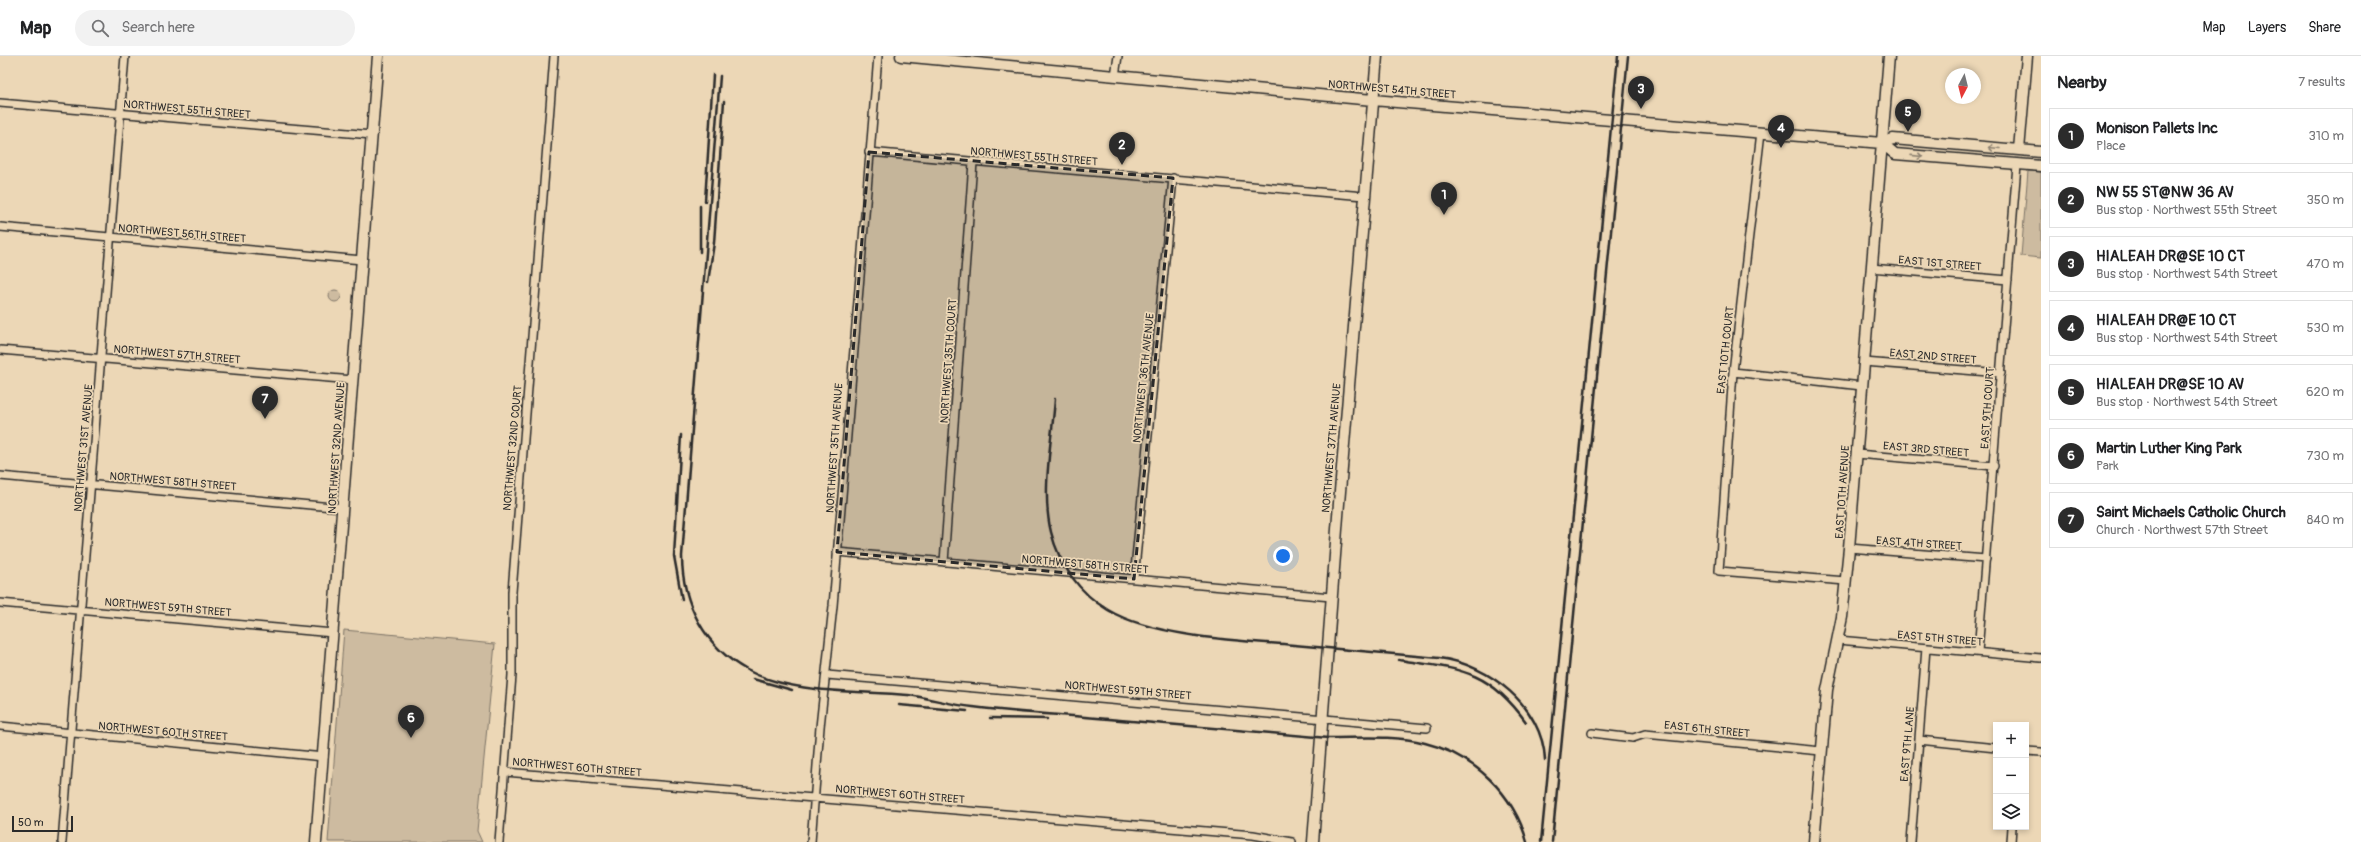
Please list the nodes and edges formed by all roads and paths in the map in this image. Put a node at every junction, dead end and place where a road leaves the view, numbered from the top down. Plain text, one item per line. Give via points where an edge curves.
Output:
1 (125, 56) edge
2 (378, 56) edge
3 (554, 56) edge
4 (878, 56) edge
5 (901, 56) edge
6 (1118, 56) edge
7 (1377, 56) edge
8 (1889, 56) edge
9 (2027, 56) edge
10 (990, 60) edge
11 (1116, 76) junction
12 (1373, 100) junction
13 (0, 103) edge
14 (120, 114) junction
15 (1761, 132) junction
16 (372, 135) junction
17 (1882, 143) junction
18 (2019, 150) junction
19 (869, 152) junction
20 (2041, 152) edge
21 (2041, 158) edge
22 (973, 162) junction
23 (2017, 165) junction
24 (2029, 165) junction
25 (2041, 166) edge
26 (1173, 178) junction
27 (1364, 196) junction
28 (0, 227) edge
29 (110, 237) junction
30 (362, 260) junction
31 (1871, 268) junction
32 (2008, 280) junction
33 (0, 350) edge
34 (101, 358) junction
35 (1864, 362) junction
36 (1733, 372) junction
37 (2001, 373) junction
38 (353, 380) junction
39 (1862, 386) junction
40 (1857, 454) junction
41 (1994, 466) junction
42 (0, 476) edge
43 (91, 484) junction
44 (343, 508) junction
45 (1849, 548) junction
46 (837, 552) junction
47 (1986, 559) junction
48 (944, 562) junction
49 (1134, 579) junction
50 (1846, 581) junction
51 (1331, 597) junction
52 (0, 603) edge
53 (81, 610) junction
54 (333, 633) junction
55 (1838, 640) junction
56 (1926, 648) junction
57 (1978, 652) junction
58 (2041, 658) edge
59 (827, 675) junction
60 (1321, 719) junction
61 (0, 726) edge
62 (1427, 728) dead end
63 (1592, 732) dead end
64 (71, 733) junction
65 (1919, 740) junction
66 (1993, 748) edge
67 (1821, 751) junction
68 (2029, 751) edge
69 (2041, 752) edge
70 (324, 757) junction
71 (505, 772) junction
72 (814, 797) junction
73 (2012, 830) edge
74 (62, 842) edge
75 (316, 842) edge
76 (499, 842) edge
77 (811, 842) edge
78 (1292, 842) edge
79 (1314, 842) edge
80 (1814, 842) edge
81 (1911, 842) edge
82 (2011, 842) edge

1 - 14 street, NORTHWEST 31ST AVENUE
2 - 16 main road, NORTHWEST 32ND AVENUE
3 - 71 street, NORTHWEST 32ND COURT via 512,592 512,675
4 - 19 street, NORTHWEST 35TH AVENUE
5 - 10 main road, NORTHWEST 54TH STREET
6 - 11 street
7 - 12 main road, NORTHWEST 37TH AVENUE
8 - 17 main road, EAST 10TH AVENUE
9 - 18 main road
10 - 11 main road, NORTHWEST 54TH STREET
11 - 12 main road, NORTHWEST 54TH STREET
12 - 15 main road, NORTHWEST 54TH STREET
12 - 27 main road, NORTHWEST 37TH AVENUE
13 - 14 street, NORTHWEST 55TH STREET
14 - 16 street, NORTHWEST 55TH STREET
14 - 29 street, NORTHWEST 31ST AVENUE
15 - 17 main road, NORTHWEST 54TH STREET
15 - 36 street, EAST 10TH COURT
16 - 30 main road, NORTHWEST 32ND AVENUE
18 -> 17 main road, NORTHWEST 54TH STREET via 1893,139
17 -> 23 main road via 1895,154
17 - 31 main road, EAST 10TH AVENUE
18 - 20 main road, NORTHWEST 54TH STREET
19 - 22 street, NORTHWEST 55TH STREET
19 - 46 street, NORTHWEST 35TH AVENUE
21 - 24 main road
22 - 26 street, NORTHWEST 55TH STREET
22 - 48 street, NORTHWEST 35TH COURT
23 - 24 main road
23 - 32 street, EAST 9TH COURT
24 - 25 main road
26 - 27 street, NORTHWEST 55TH STREET
26 - 49 street, NORTHWEST 36TH AVENUE
27 - 51 main road, NORTHWEST 37TH AVENUE
28 - 29 street, NORTHWEST 56TH STREET
29 - 30 street, NORTHWEST 56TH STREET
29 - 34 street, NORTHWEST 31ST AVENUE
30 - 38 main road, NORTHWEST 32ND AVENUE
31 - 32 street, EAST 1ST STREET
31 - 35 main road, EAST 10TH AVENUE
32 - 37 street, EAST 9TH COURT
33 - 34 street, NORTHWEST 57TH STREET
34 - 38 street, NORTHWEST 57TH STREET
34 - 43 street, NORTHWEST 31ST AVENUE
35 - 37 street, EAST 2ND STREET
35 - 39 main road, EAST 10TH AVENUE
36 - 39 street
36 - 50 street, EAST 10TH COURT via 1719,571
37 - 41 street, EAST 9TH COURT
38 - 44 main road, NORTHWEST 32ND AVENUE
39 - 40 main road, EAST 10TH AVENUE
40 - 41 street, EAST 3RD STREET
40 - 45 main road, EAST 10TH AVENUE
41 - 47 street, EAST 9TH COURT
42 - 43 street, NORTHWEST 58TH STREET
43 - 44 street, NORTHWEST 58TH STREET
43 - 53 street, NORTHWEST 31ST AVENUE
44 - 54 main road, NORTHWEST 32ND AVENUE
45 - 47 street, EAST 4TH STREET
45 - 50 main road, EAST 10TH AVENUE
46 - 48 street, NORTHWEST 58TH STREET
46 - 59 street, NORTHWEST 35TH AVENUE
47 - 57 street, EAST 9TH COURT
48 - 49 street, NORTHWEST 58TH STREET
49 - 51 street, NORTHWEST 58TH STREET
50 - 55 main road, EAST 10TH AVENUE
51 - 60 main road, NORTHWEST 37TH AVENUE
52 - 53 street, NORTHWEST 59TH STREET
53 - 54 street, NORTHWEST 59TH STREET
53 - 64 street, NORTHWEST 31ST AVENUE
54 - 70 main road, NORTHWEST 32ND AVENUE
55 - 56 street, EAST 5TH STREET
55 - 67 main road, EAST 10TH AVENUE via 1827,687
56 - 57 street, EAST 5TH STREET
56 - 65 street, EAST 9TH LANE
57 - 58 street, EAST 5TH STREET
59 - 60 street, NORTHWEST 59TH STREET
59 - 72 street, NORTHWEST 35TH AVENUE
60 - 62 street, NORTHWEST 59TH STREET
60 - 79 main road, NORTHWEST 37TH AVENUE
61 - 64 street, NORTHWEST 60TH STREET
63 - 67 street, EAST 6TH STREET via 1633,738 1645,734
64 - 70 street, NORTHWEST 60TH STREET
64 - 74 street, NORTHWEST 31ST AVENUE
65 - 66 street
65 - 81 street, EAST 9TH LANE
67 - 80 main road, EAST 10TH AVENUE
68 - 69 street
70 - 75 main road, NORTHWEST 32ND AVENUE
71 - 72 street, NORTHWEST 60TH STREET
71 - 76 street, NORTHWEST 32ND COURT
72 - 77 street, NORTHWEST 35TH AVENUE
72 - 78 street, NORTHWEST 60TH STREET via 1246,834
73 - 82 street

